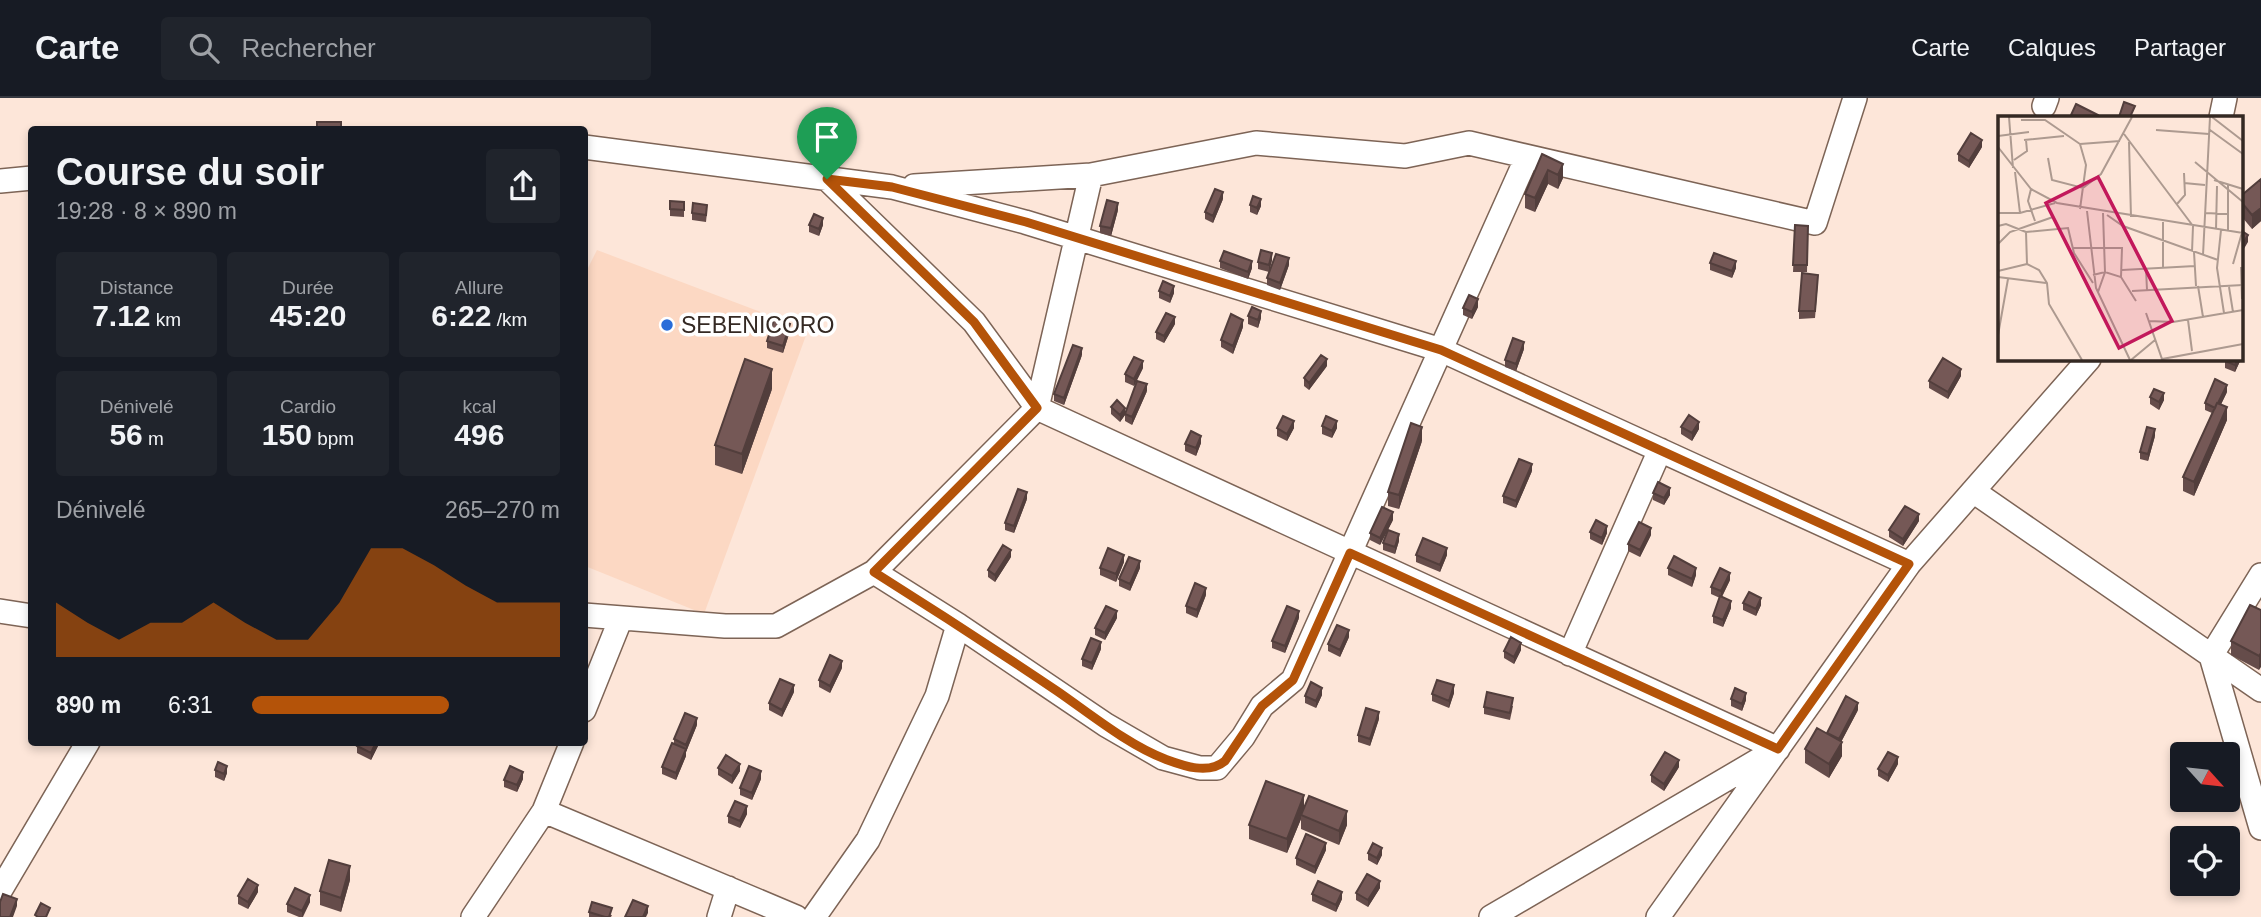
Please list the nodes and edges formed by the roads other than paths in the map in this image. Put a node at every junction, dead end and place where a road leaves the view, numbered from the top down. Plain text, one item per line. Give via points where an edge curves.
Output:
1 (1855, 98) edge
2 (2225, 98) edge
3 (2221, 116) edge
4 (588, 148) edge
5 (1527, 157) junction
6 (1091, 175) junction
7 (28, 178) edge
8 (827, 179) junction
9 (0, 181) edge
10 (892, 187) junction
11 (1076, 238) junction
12 (1441, 350) junction
13 (2088, 360) edge
14 (1037, 408) junction
15 (1660, 450) junction
16 (1973, 491) junction
17 (1350, 553) junction
18 (1909, 564) junction
19 (874, 572) junction
20 (2261, 575) edge
21 (0, 611) edge
22 (28, 615) edge
23 (588, 615) edge
24 (621, 618) junction
25 (958, 625) junction
26 (1570, 653) junction
27 (2211, 656) junction
28 (2261, 691) edge
29 (588, 700) edge
30 (86, 746) edge
31 (570, 746) edge
32 (1778, 749) junction
33 (544, 811) junction
34 (2261, 828) edge
35 (728, 888) junction
36 (0, 891) edge
37 (473, 917) edge
38 (719, 917) edge
39 (796, 917) edge
40 (814, 917) edge
41 (1491, 917) edge
42 (1658, 917) edge

1 - 5 street via 1815,223
2 - 3 street
4 - 8 street
5 - 6 street via 1469,144 1405,156 1256,143
5 - 12 street
6 - 10 street
6 - 11 street
7 - 9 street
8 - 10 street
8 - 14 street via 974,322
10 - 11 street
11 - 12 street
11 - 14 street
12 - 15 street
12 - 17 street
13 - 16 street
14 - 17 street
14 - 19 street
15 - 18 street
15 - 26 street
16 - 18 street
16 - 27 street
17 - 25 street via 1293,680 1262,706 1217,768 1163,758
17 - 26 street
18 - 32 street
19 - 24 street via 776,626
19 - 25 street
20 - 27 street
21 - 22 street
23 - 24 street
24 - 29 street
25 - 40 street via 937,696 868,840
26 - 32 street
27 - 28 street
27 - 34 street
30 - 36 street
31 - 33 street
32 - 41 street
32 - 42 street
33 - 35 street
33 - 37 street
35 - 38 street
35 - 39 street

